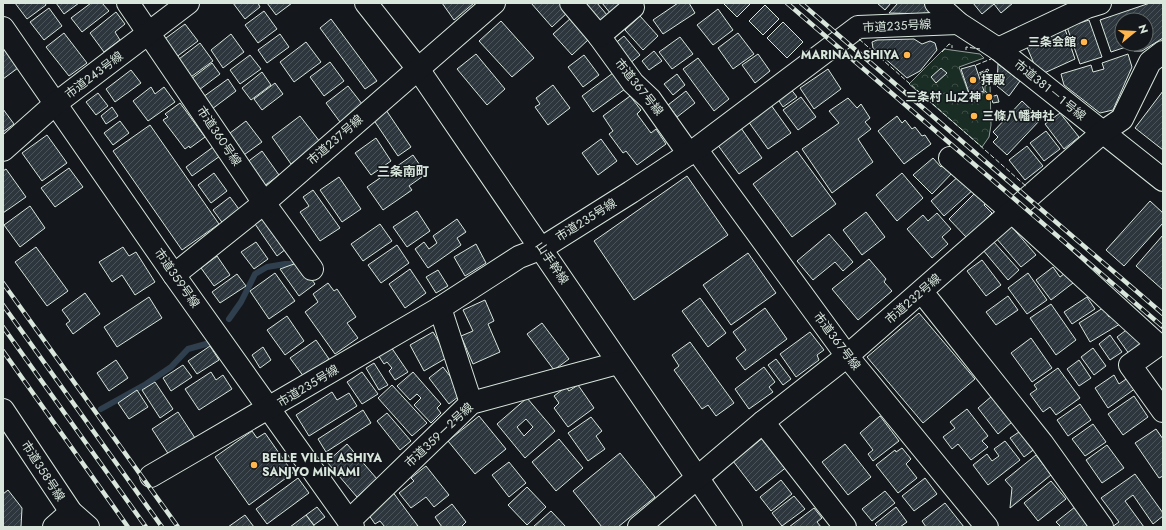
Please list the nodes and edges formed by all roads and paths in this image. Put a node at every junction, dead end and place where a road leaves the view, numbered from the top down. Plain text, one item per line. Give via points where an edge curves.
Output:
1 (128, 3) edge
2 (188, 3) edge
3 (366, 3) edge
4 (494, 3) edge
5 (571, 3) edge
6 (936, 3) edge
7 (1091, 4) edge
8 (633, 7) dead end
9 (958, 23) junction
10 (3, 28) edge
11 (150, 33) junction
12 (599, 36) junction
13 (998, 48) junction
14 (1163, 52) edge
15 (418, 69) junction
16 (55, 104) junction
17 (1103, 132) junction
18 (3, 150) edge
19 (693, 152) junction
20 (950, 158) dead end
21 (1163, 180) edge
22 (264, 203) junction
23 (1012, 212) junction
24 (542, 248) junction
25 (312, 269) dead end
26 (174, 275) junction
27 (922, 292) junction
28 (440, 308) junction
29 (847, 356) junction
30 (618, 363) junction
31 (471, 403) junction
32 (270, 408) junction
33 (3, 410) edge
34 (1163, 411) edge
35 (763, 422) junction
36 (151, 476) dead end
37 (698, 478) junction
38 (71, 512) junction
39 (351, 524) edge
40 (54, 527) edge
41 (88, 527) edge
42 (639, 527) edge
43 (731, 527) edge
44 (845, 527) edge
45 (987, 527) edge
46 (1102, 527) edge

1 - 11 street, 市道３６０号線
2 - 11 street, 市道２４３号線
3 - 15 street, 山手幹線
4 - 15 street, 市道２３７号線
5 - 12 street, 市道３６７号線
6 - 9 street, 市道３８１－１号線
7 - 13 street
8 - 12 street
9 - 13 street, 市道３８１－１号線
9 - 19 street, 市道２３５号線 via 858,28
10 - 16 street, 市道３５９号線
11 - 16 street, 市道２４３号線
11 - 22 street, 市道３６０号線
12 - 19 street, 市道３６７号線 via 633,83 650,99
13 - 17 street, 市道３８１－１号線
14 - 17 street, 市道２３２号線 via 1150,62 1122,120
15 - 22 street, 市道２３７号線
15 - 24 street, 山手幹線
16 - 18 street, 市道２４３号線
16 - 26 street, 市道３５９号線
17 - 21 street, 市道３８１－１号線
17 - 23 street, 市道２３２号線
19 - 24 street, 市道２３５号線
19 - 29 street, 市道３６７号線
20 - 23 street
22 - 25 street, 市道３６０号線
22 - 26 street, 市道２３７号線
23 - 27 street, 市道２３２号線
23 - 34 street via 1158,345 1130,365
24 - 28 street, 市道２３５号線 via 519,258
24 - 30 street, 山手幹線
26 - 32 street, 市道３５９号線
27 - 29 street, 市道２３２号線
27 - 46 street via 1042,443
28 - 31 street
28 - 32 street, 市道２３５号線
29 - 35 street, 市道２３２号線
29 - 45 street, 市道３６７号線
30 - 31 street, 市道３５９－２号線
30 - 37 street, 山手幹線
31 - 39 street, 市道３５９－２号線
32 - 36 street, 市道２３５号線
32 - 39 street, 市道３５９号線
33 - 38 street, 市道３５８号線
35 - 37 street, 市道２３２号線
35 - 44 street
37 - 42 street, 市道２３２号線
37 - 43 street, 山手幹線
38 - 40 street
38 - 41 street, 市道３５８号線

